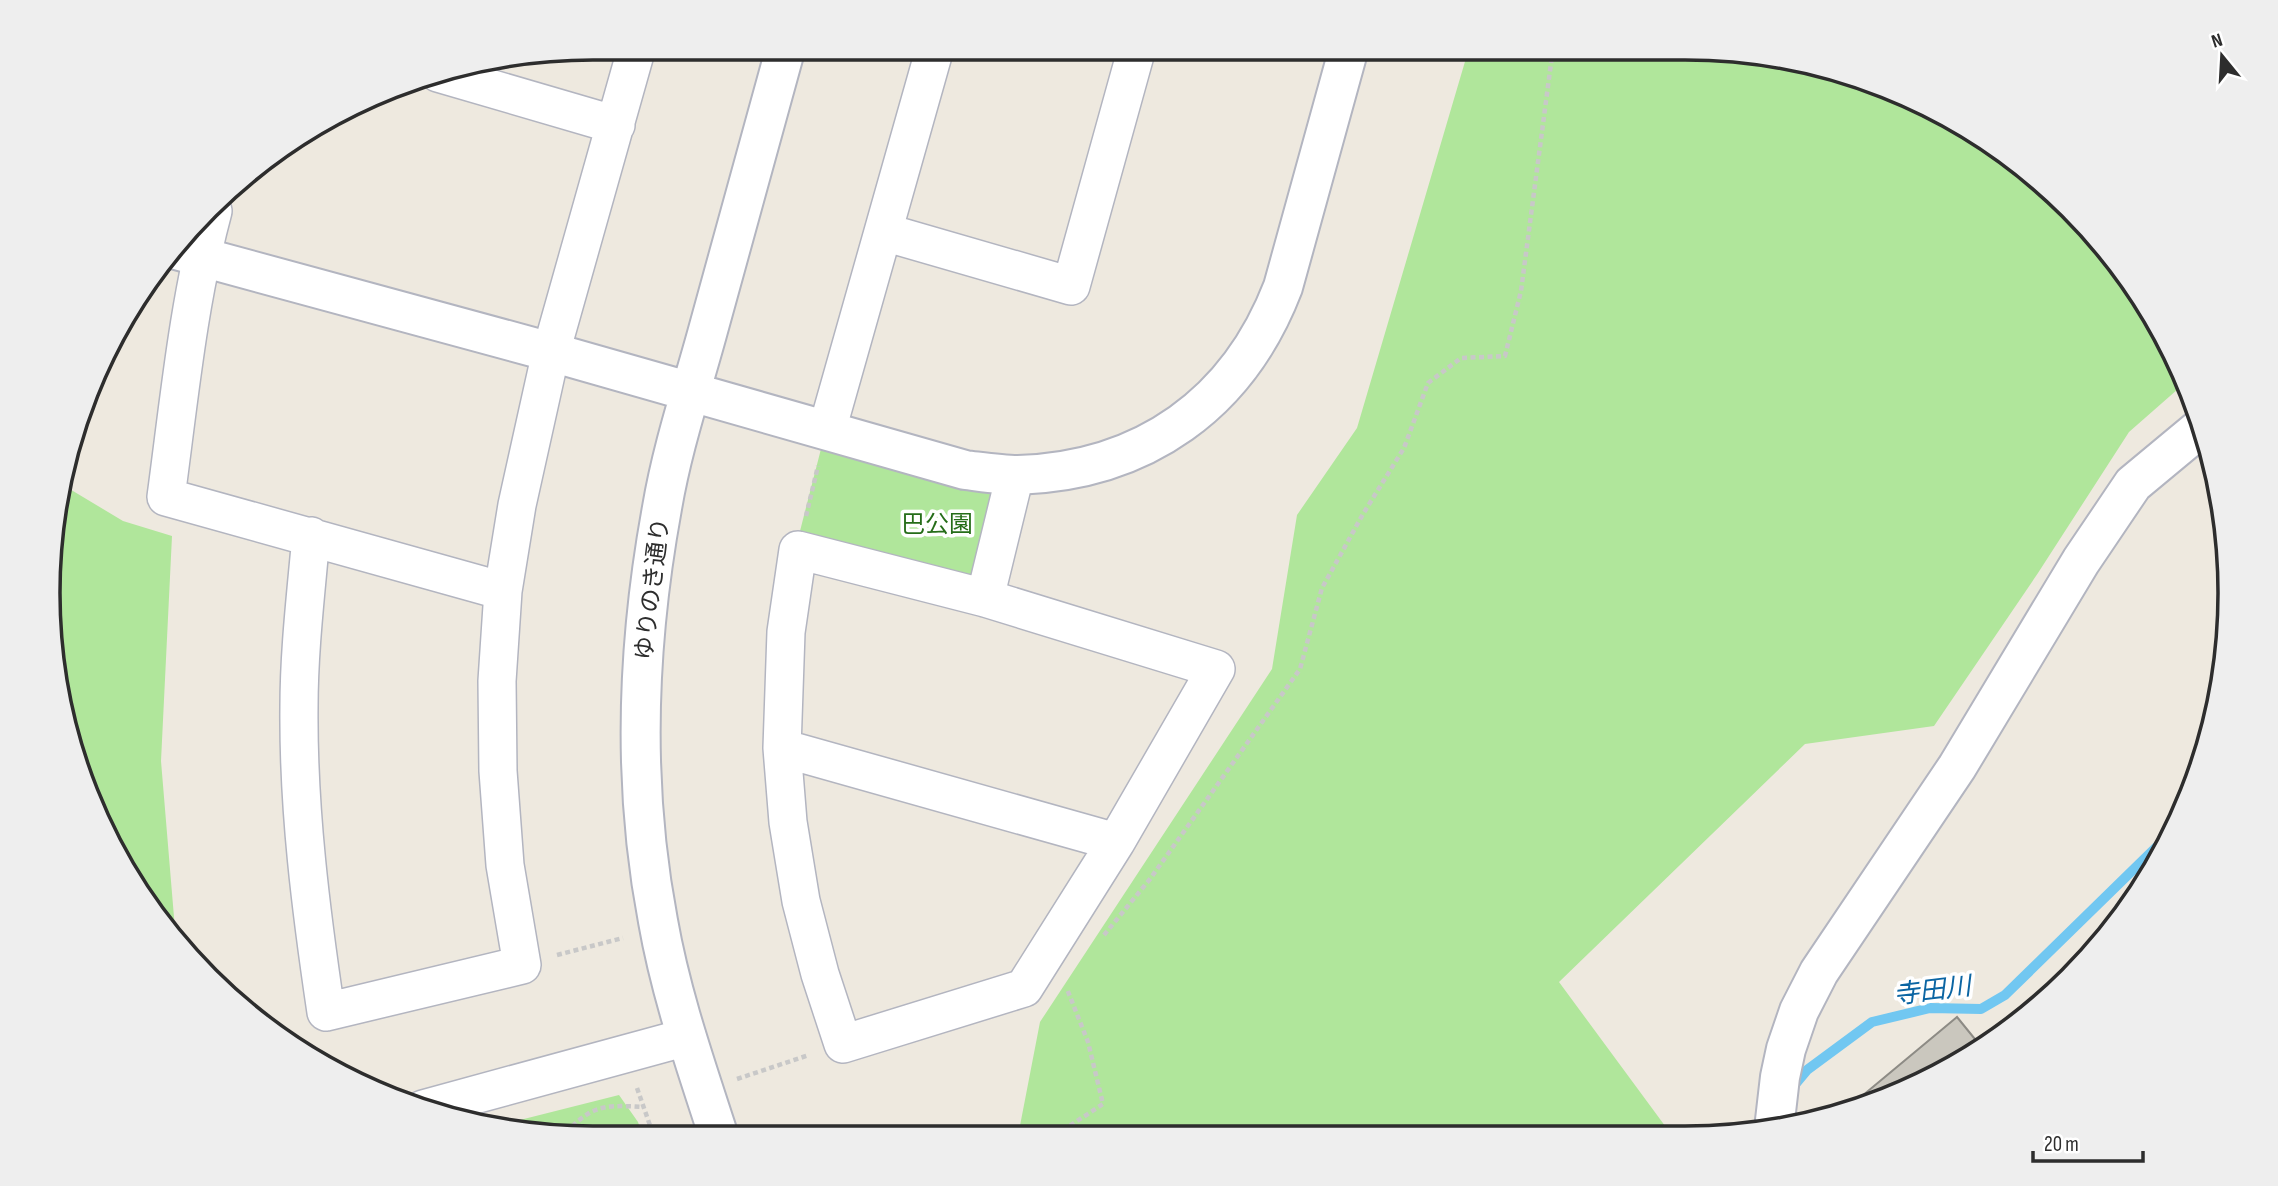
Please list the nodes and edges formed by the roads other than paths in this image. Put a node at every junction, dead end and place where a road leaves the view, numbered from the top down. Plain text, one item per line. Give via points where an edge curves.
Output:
1 (634, 60) edge
2 (782, 60) edge
3 (931, 60) edge
4 (1135, 60) edge
5 (1346, 60) edge
6 (455, 78) edge
7 (616, 125) junction
8 (201, 232) edge
9 (884, 232) junction
10 (188, 254) edge
11 (551, 352) junction
12 (691, 392) junction
13 (827, 430) junction
14 (2194, 434) edge
15 (1015, 475) junction
16 (312, 536) junction
17 (503, 591) junction
18 (985, 598) junction
19 (782, 748) junction
20 (1116, 842) junction
21 (687, 1037) junction
22 (443, 1104) edge
23 (1775, 1118) edge
24 (715, 1126) edge

1 - 7 street
2 - 12 street, ゆりのき通り
3 - 9 street
4 - 9 street via 1071,286
5 - 15 street via 1283,287 1264,328 1233,376 1198,411 1157,440 1101,462
6 - 7 street
7 - 11 street
8 - 10 street
9 - 13 street
10 - 11 street
10 - 16 street via 166,497
11 - 12 street
11 - 17 street
12 - 13 street
12 - 21 street, ゆりのき通り via 653,560 641,726 646,836 658,922
13 - 15 street via 965,470
14 - 23 street via 2133,484 1957,767 1819,972 1799,1011 1780,1077
15 - 18 street
16 - 17 street
16 - 17 street via 302,632 301,780 309,897 326,1012 522,965 505,865 498,771
18 - 19 street via 798,550 786,632
18 - 20 street via 1216,669
19 - 20 street
19 - 20 street via 788,822 802,901 843,1044 1024,988
21 - 22 street
21 - 24 street, ゆりのき通り

